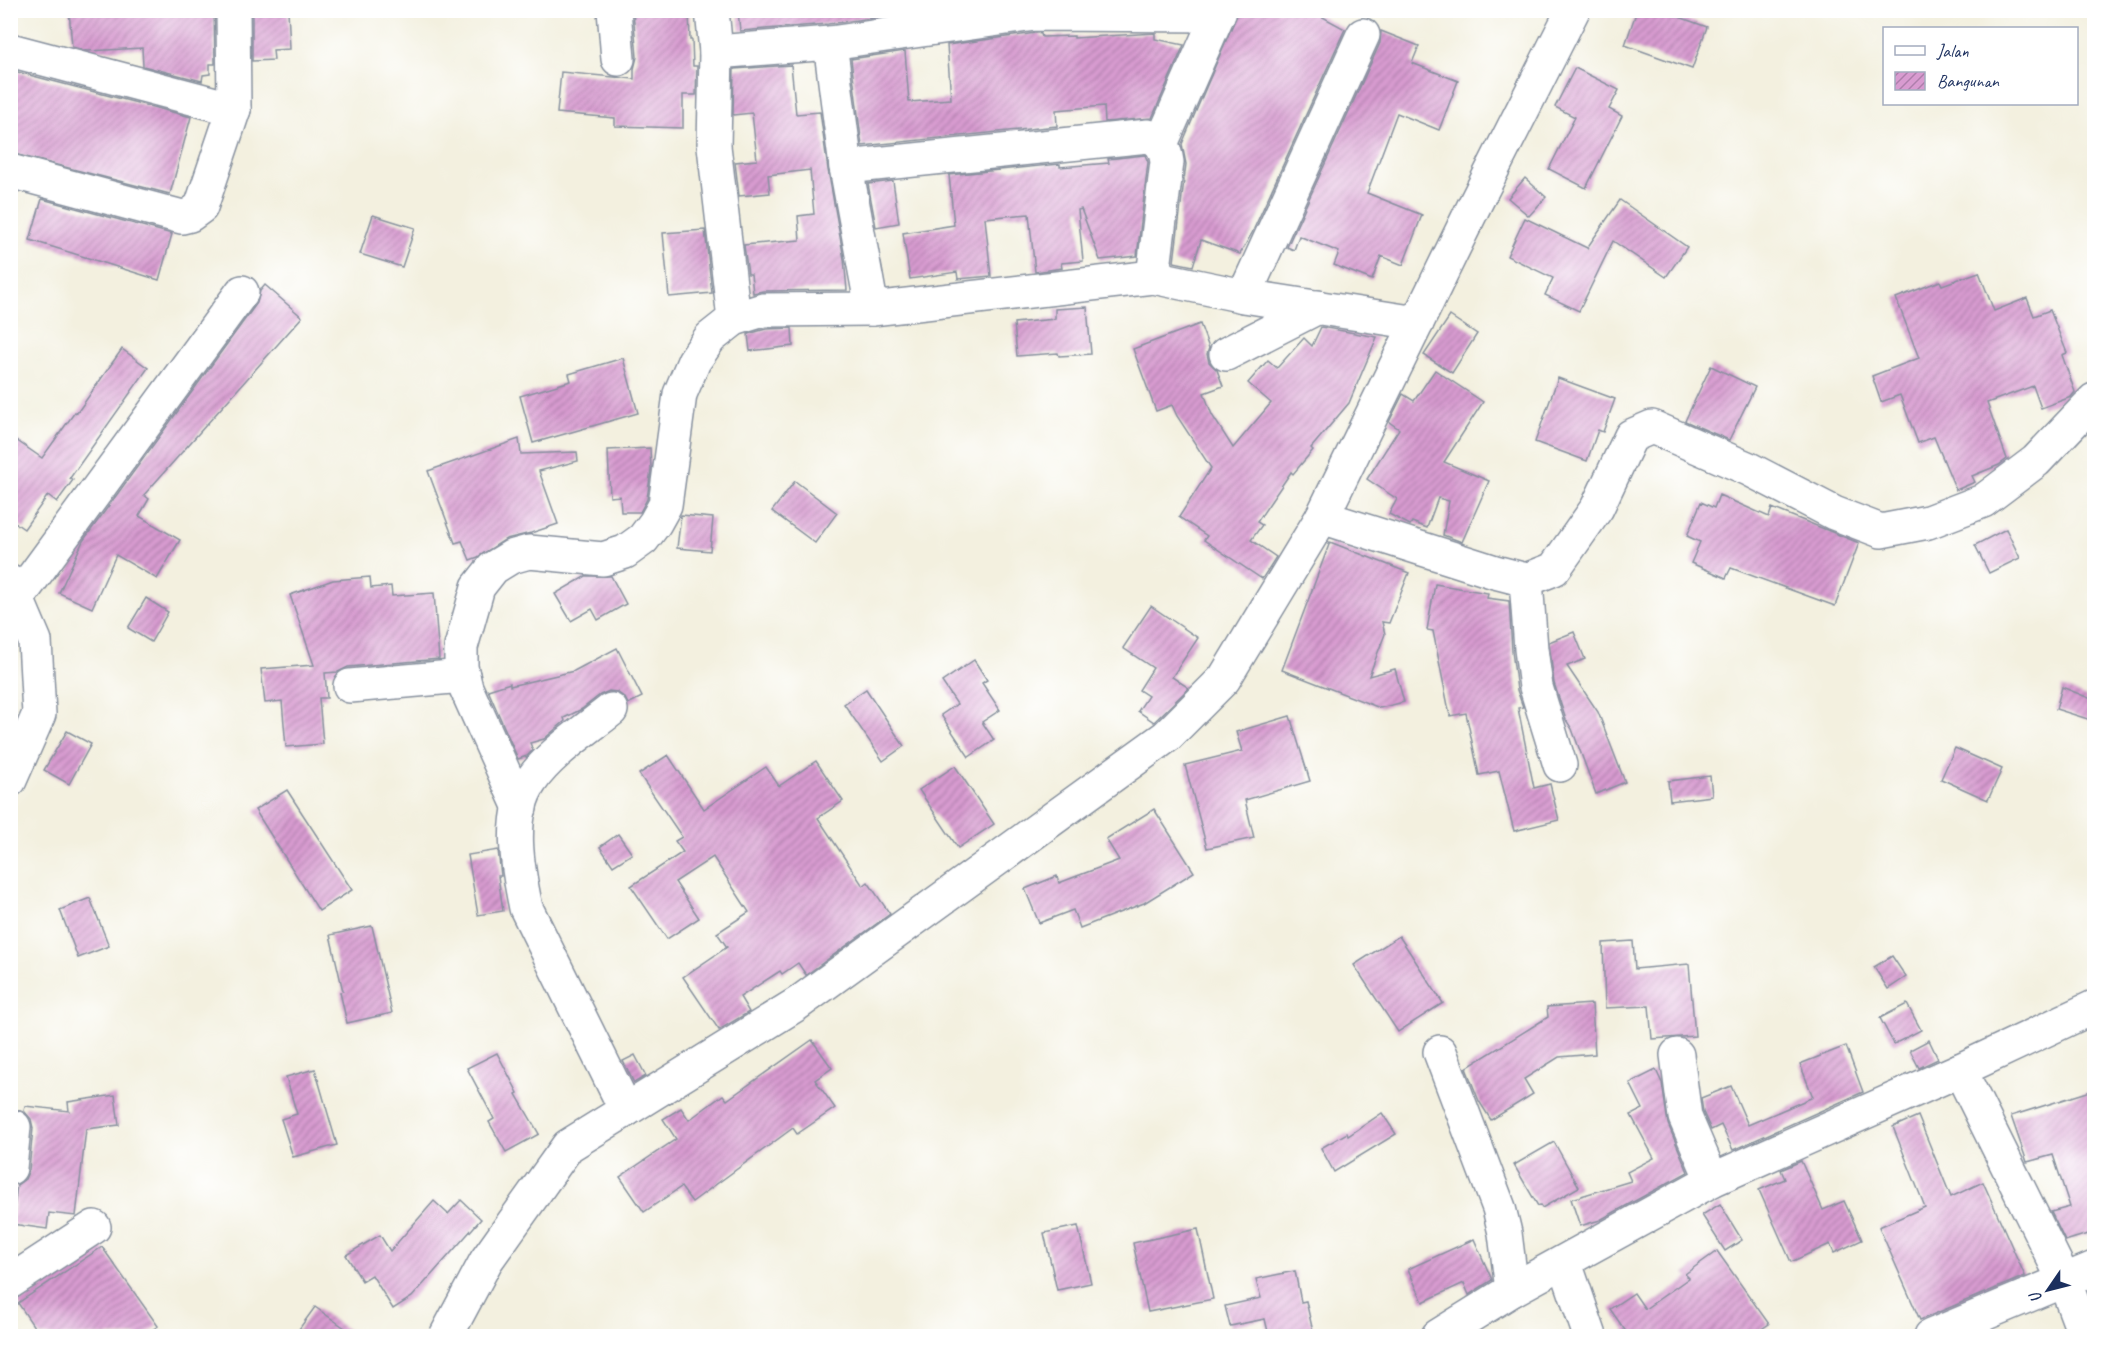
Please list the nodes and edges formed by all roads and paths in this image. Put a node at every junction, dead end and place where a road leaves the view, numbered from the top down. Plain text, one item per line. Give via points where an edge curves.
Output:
1 (233, 10) edge
2 (614, 10) edge
3 (712, 10) edge
4 (1574, 10) edge
5 (1219, 13) edge
6 (1363, 35) dead end
7 (830, 43) junction
8 (10, 50) edge
9 (716, 52) junction
10 (618, 58) dead end
11 (234, 109) junction
12 (1161, 144) junction
13 (846, 167) junction
14 (10, 171) edge
15 (1153, 277) junction
16 (242, 292) dead end
17 (1244, 296) junction
18 (1318, 308) junction
19 (872, 309) junction
20 (734, 319) junction
21 (1417, 323) junction
22 (1226, 354) dead end
23 (2094, 400) edge
24 (1322, 517) junction
25 (1526, 580) junction
26 (14, 590) edge
27 (463, 676) junction
28 (350, 686) dead end
29 (611, 710) dead end
30 (1560, 765) dead end
31 (10, 780) edge
32 (520, 808) junction
33 (2094, 1007) edge
34 (1440, 1053) dead end
35 (1677, 1055) dead end
36 (1960, 1070) junction
37 (626, 1110) junction
38 (14, 1127) dead end
39 (10, 1168) edge
40 (1712, 1180) junction
41 (94, 1227) dead end
42 (1565, 1263) junction
43 (2094, 1268) edge
44 (2064, 1280) junction
45 (10, 1282) edge
46 (1512, 1290) junction
47 (446, 1336) edge
48 (1438, 1336) edge
49 (1590, 1336) edge
50 (1931, 1336) edge
51 (2085, 1336) edge

1 - 11 street
2 - 10 street
3 - 9 street
4 - 21 street
5 - 7 street via 1035,14
5 - 12 street
6 - 17 street
7 - 9 street
7 - 13 street
8 - 11 street
9 - 20 street via 714,146
11 - 14 street via 201,207 190,215 182,217
12 - 13 street via 1148,136
12 - 15 street via 1167,162
13 - 19 street
15 - 17 street
15 - 19 street
16 - 26 street
17 - 18 street
18 - 21 street
18 - 22 street
19 - 20 street via 763,310
20 - 27 street via 710,338 694,361 680,394 665,505 643,540 625,552 603,559 529,552 493,568 478,587 460,647
21 - 24 street
23 - 25 street via 2036,461 1983,501 1928,522 1881,531 1652,428 1630,436 1597,508 1554,569
24 - 25 street
24 - 37 street via 1224,679 1167,736 797,1004
25 - 30 street via 1536,687
26 - 31 street via 35,641 39,714
27 - 28 street
27 - 32 street
29 - 32 street via 530,781
32 - 37 street via 516,844 526,908
33 - 36 street
34 - 46 street via 1499,1208
35 - 40 street via 1685,1116
36 - 40 street
36 - 44 street
37 - 47 street via 568,1146 486,1261
38 - 39 street
40 - 42 street
41 - 45 street
42 - 46 street
42 - 49 street
43 - 44 street
44 - 50 street
44 - 51 street
46 - 48 street

